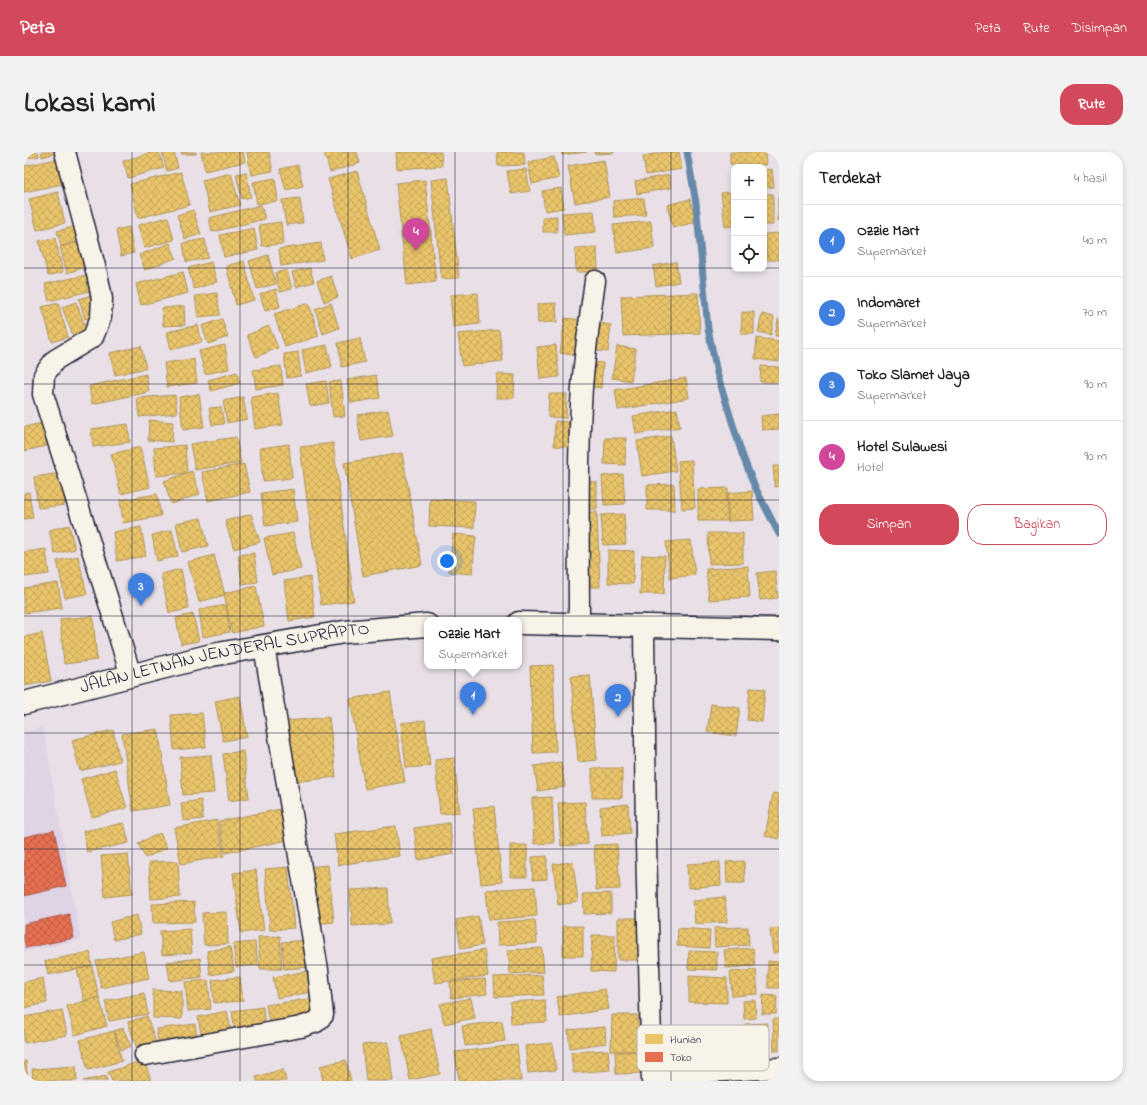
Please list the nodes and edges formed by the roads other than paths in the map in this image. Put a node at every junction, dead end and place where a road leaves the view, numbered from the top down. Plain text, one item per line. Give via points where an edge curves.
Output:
1 (65, 152) edge
2 (594, 281) dead end
3 (522, 623) edge
4 (579, 624) junction
5 (424, 625) edge
6 (644, 625) junction
7 (779, 629) edge
8 (264, 646) junction
9 (131, 676) junction
10 (24, 703) edge
11 (651, 1025) edge
12 (144, 1055) dead end
13 (779, 1068) edge
14 (769, 1069) edge
15 (741, 1071) edge
16 (652, 1078) edge

1 - 9 street via 98,278 102,299 101,317 93,337 55,360 44,375 43,394
2 - 4 street via 582,386 579,444
3 - 4 main road
4 - 6 main road
5 - 8 main road, JALAN LETNAN JENDERAL SUPRAPTO via 344,632
6 - 7 main road
6 - 11 street
8 - 9 main road, JALAN LETNAN JENDERAL SUPRAPTO via 212,655
8 - 12 street via 318,970 323,1015 316,1022 301,1027
9 - 10 main road, JALAN LETNAN JENDERAL SUPRAPTO
13 - 14 street
15 - 16 street

